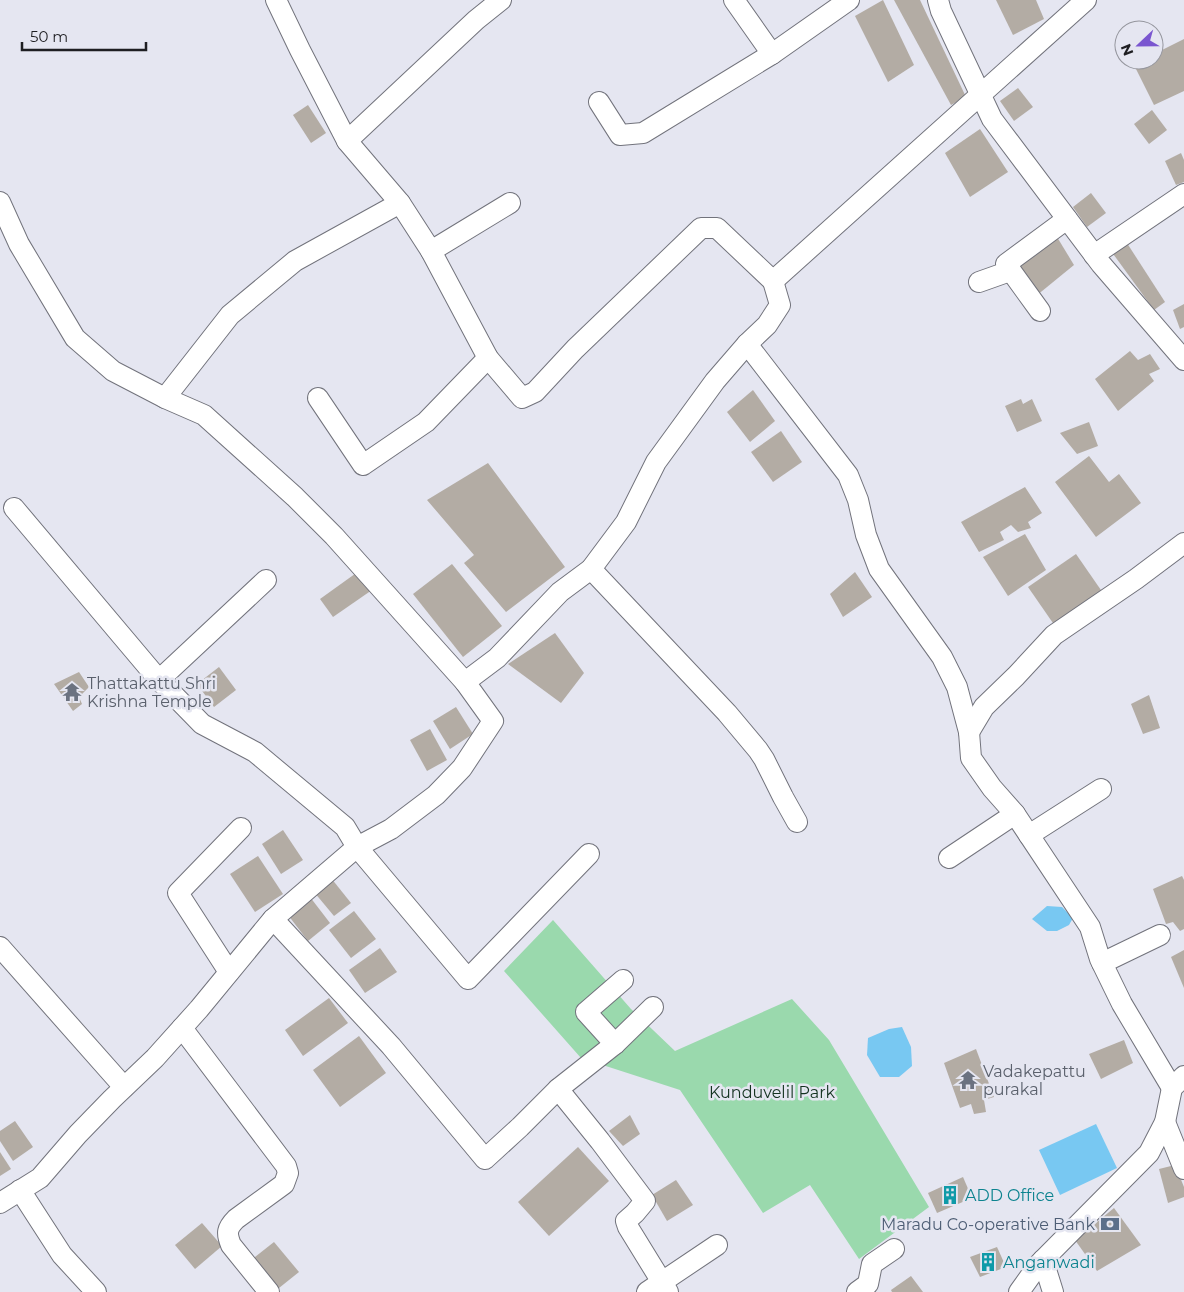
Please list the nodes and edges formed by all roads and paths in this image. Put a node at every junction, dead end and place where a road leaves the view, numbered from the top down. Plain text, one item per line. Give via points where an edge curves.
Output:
1 (276, 0) edge
2 (501, 0) edge
3 (734, 0) edge
4 (849, 0) edge
5 (938, 0) edge
6 (1086, 0) edge
7 (772, 54) junction
8 (980, 95) junction
9 (599, 102) dead end
10 (347, 141) junction
11 (1184, 194) edge
12 (0, 202) edge
13 (400, 203) junction
14 (510, 203) dead end
15 (1068, 219) junction
16 (431, 251) junction
17 (1094, 255) junction
18 (1010, 271) junction
19 (773, 281) junction
20 (979, 282) dead end
21 (1040, 311) dead end
22 (747, 344) junction
23 (488, 358) junction
24 (1184, 360) edge
25 (165, 398) junction
26 (318, 398) dead end
27 (14, 508) dead end
28 (1184, 543) edge
29 (592, 569) junction
30 (266, 580) dead end
31 (159, 680) junction
32 (465, 682) junction
33 (969, 732) junction
34 (1101, 789) dead end
35 (1016, 814) junction
36 (797, 822) dead end
37 (241, 828) dead end
38 (1029, 835) junction
39 (357, 846) junction
40 (589, 854) dead end
41 (949, 858) dead end
42 (273, 919) junction
43 (1160, 935) dead end
44 (0, 948) edge
45 (1102, 964) junction
46 (229, 972) junction
47 (623, 980) dead end
48 (653, 1007) dead end
49 (182, 1028) junction
50 (615, 1044) junction
51 (1178, 1082) edge
52 (124, 1087) junction
53 (558, 1089) junction
54 (1165, 1122) junction
55 (1184, 1169) edge
56 (20, 1190) junction
57 (0, 1203) edge
58 (717, 1245) dead end
59 (894, 1249) dead end
60 (1043, 1260) junction
61 (659, 1289) edge
62 (96, 1292) edge
63 (269, 1292) edge
64 (857, 1292) edge
65 (1019, 1292) edge
66 (1053, 1292) edge

1 - 10 street
2 - 10 street
3 - 7 street
4 - 7 street
5 - 8 street
6 - 8 street
7 - 9 street via 643,133 620,135
8 - 15 street via 992,119
8 - 19 street
10 - 13 street
11 - 17 street
12 - 25 street via 19,244 75,338 113,371
13 - 16 street
13 - 25 street via 295,261 230,315
14 - 16 street
15 - 17 street
15 - 18 street via 1006,264
16 - 23 street
17 - 24 street
18 - 20 street
18 - 21 street
19 - 22 street via 780,304 766,325
19 - 23 street via 716,228 701,228 535,392 522,398
22 - 29 street via 656,462 626,522
22 - 33 street via 848,475 879,569 942,657 957,687
23 - 26 street via 426,422 363,465
25 - 32 street via 204,415 296,497
27 - 31 street
28 - 33 street via 1054,635 984,707
29 - 32 street via 560,592 497,658
29 - 36 street via 758,750
30 - 31 street
31 - 39 street via 202,724 255,752 345,827
32 - 39 street via 493,721 462,768 436,795 391,829
33 - 35 street via 971,758
34 - 38 street
35 - 38 street
35 - 41 street
37 - 46 street via 178,893
38 - 45 street via 1090,927
39 - 40 street via 468,979
39 - 42 street
42 - 46 street
42 - 53 street via 390,1046 485,1159
43 - 45 street
44 - 52 street
45 - 51 street via 1122,1004
46 - 49 street
47 - 50 street via 586,1012
48 - 50 street
49 - 52 street
49 - 63 street via 286,1166 288,1173 284,1184 230,1224 227,1237
50 - 53 street
51 - 54 street
52 - 56 street via 40,1178
53 - 61 street via 645,1201 626,1221
54 - 55 street
54 - 60 street via 1149,1153
56 - 57 street
56 - 62 street via 62,1255
58 - 61 street
59 - 64 street via 872,1264 868,1284
60 - 65 street
60 - 66 street

